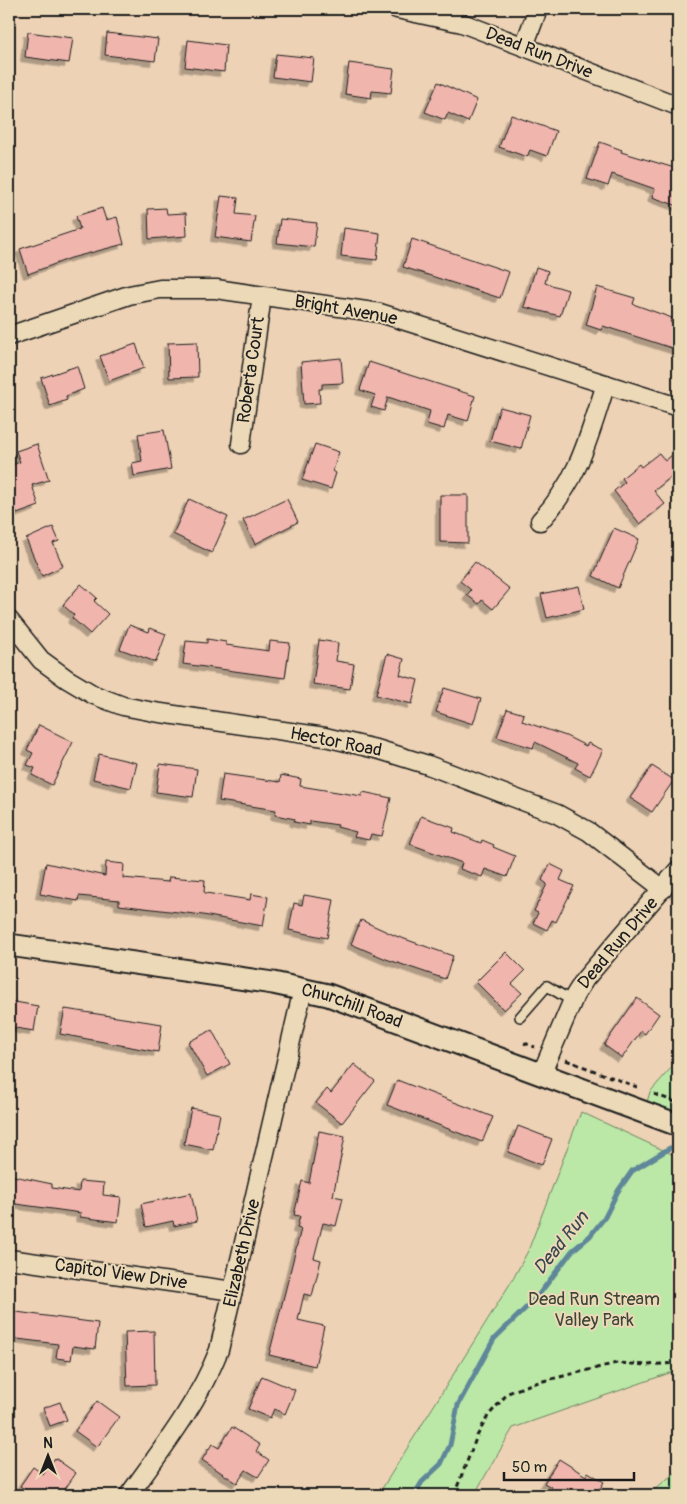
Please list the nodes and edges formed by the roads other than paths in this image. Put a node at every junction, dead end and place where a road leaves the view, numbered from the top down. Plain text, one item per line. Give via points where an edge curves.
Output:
1 (397, 9) edge
2 (538, 9) edge
3 (524, 46) junction
4 (678, 106) edge
5 (262, 296) junction
6 (9, 336) edge
7 (606, 384) junction
8 (678, 407) edge
9 (241, 444) dead end
10 (540, 521) dead end
11 (9, 620) edge
12 (678, 870) edge
13 (662, 889) junction
14 (9, 945) edge
15 (303, 989) junction
16 (572, 1001) junction
17 (520, 1017) dead end
18 (541, 1075) junction
19 (678, 1126) edge
20 (9, 1259) edge
21 (233, 1291) junction
22 (130, 1495) edge

1 - 3 street, Dead Run Drive via 462,23
2 - 3 street
3 - 4 street, Dead Run Drive
5 - 6 street, Bright Avenue via 216,289 160,289 129,295
5 - 7 street, Bright Avenue via 380,313
5 - 9 street, Roberta Court
7 - 8 street, Bright Avenue
7 - 10 street via 573,477 556,504
11 - 13 street, Hector Road via 41,660 94,695 123,706 154,712 325,738 428,765 572,822 612,848
12 - 13 street, Dead Run Drive
13 - 16 street, Dead Run Drive via 585,979
14 - 15 street, Churchill Road
15 - 18 street, Churchill Road via 328,995
15 - 21 street, Elizabeth Drive
16 - 17 lane via 547,986
16 - 18 street, Dead Run Drive
18 - 19 street, Churchill Road
20 - 21 street, Capitol View Drive
21 - 22 street, Elizabeth Drive via 220,1350 208,1379

